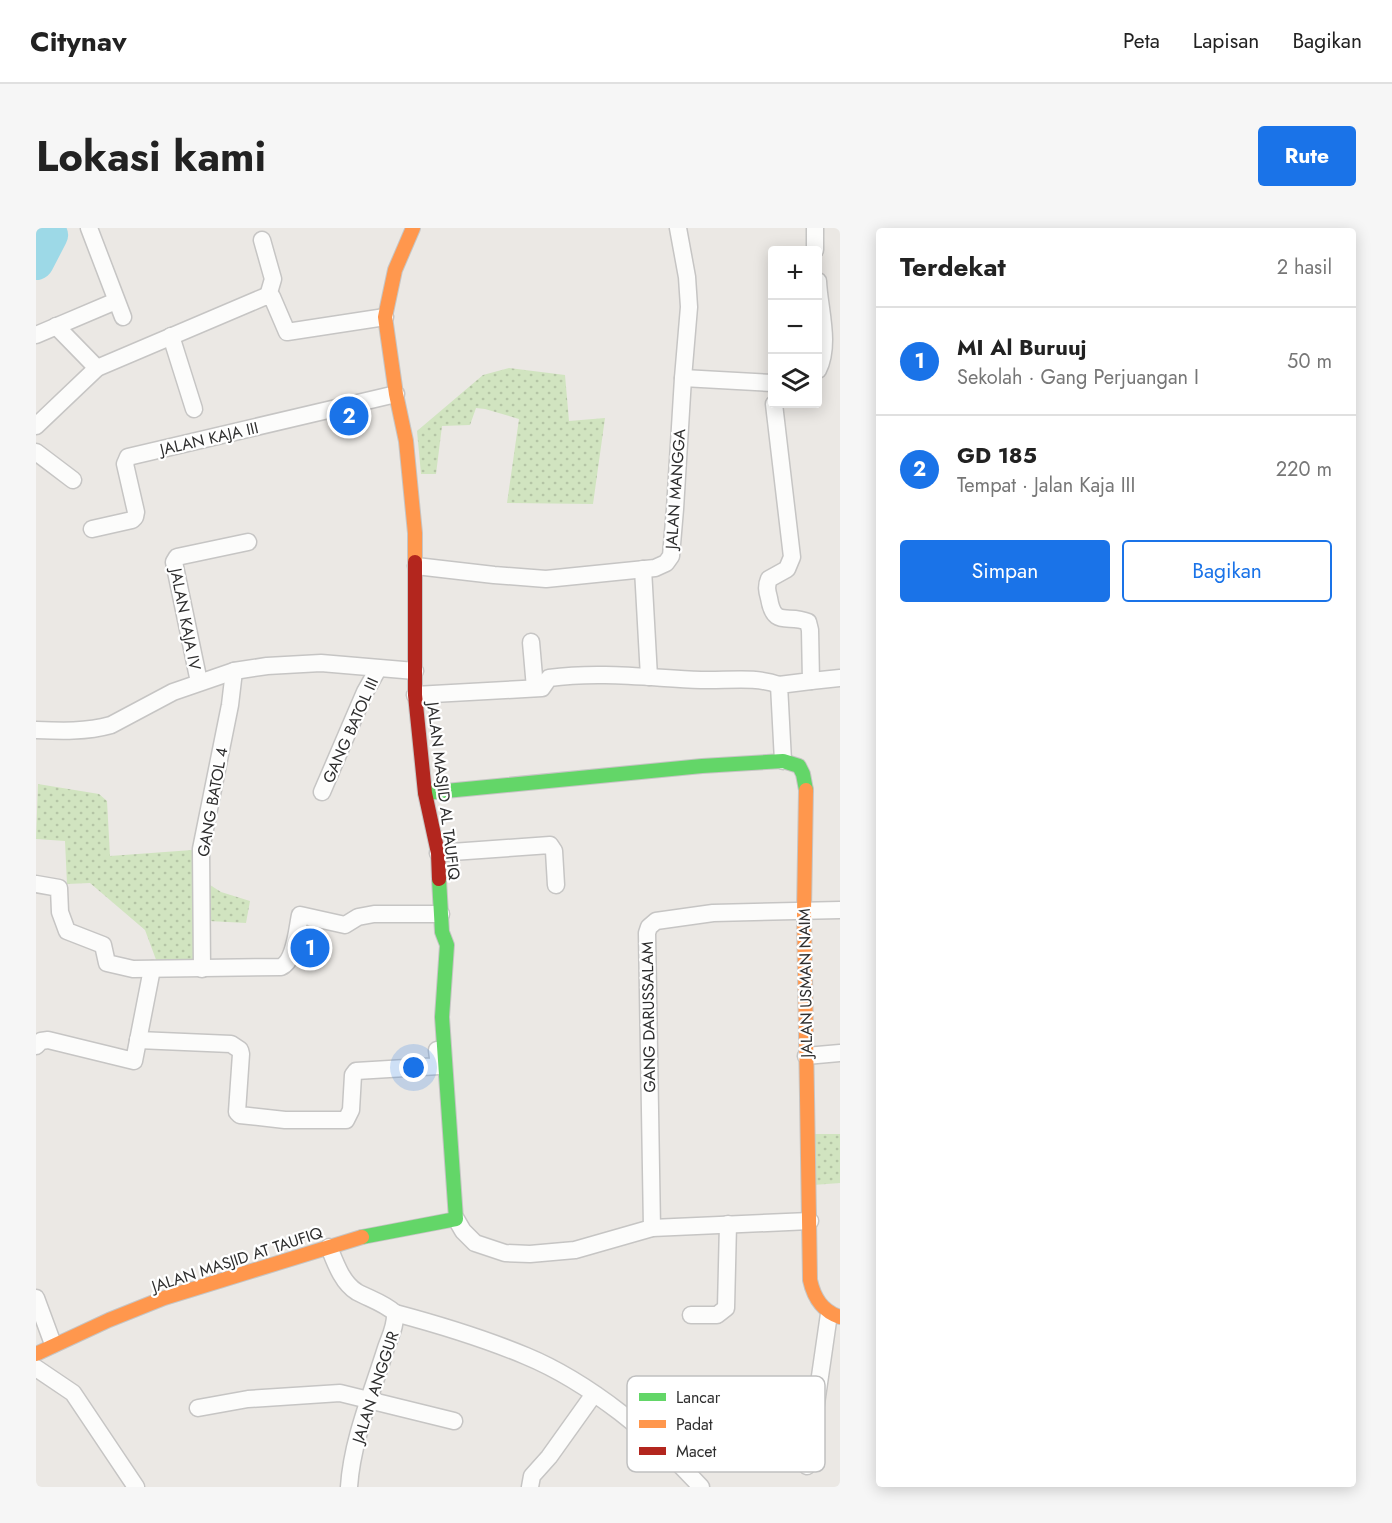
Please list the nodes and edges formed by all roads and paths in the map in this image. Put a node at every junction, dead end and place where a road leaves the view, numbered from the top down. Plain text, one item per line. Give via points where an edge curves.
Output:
1 (89, 228) edge
2 (413, 228) edge
3 (678, 228) edge
4 (815, 228) edge
5 (262, 240) dead end
6 (815, 246) edge
7 (268, 296) junction
8 (820, 300) edge
9 (116, 301) junction
10 (123, 317) dead end
11 (385, 317) junction
12 (56, 327) junction
13 (36, 335) edge
14 (171, 336) junction
15 (822, 361) edge
16 (97, 368) junction
17 (682, 378) junction
18 (768, 385) edge
19 (396, 394) junction
20 (774, 408) edge
21 (194, 409) dead end
22 (36, 426) edge
23 (36, 452) edge
24 (73, 480) dead end
25 (92, 529) dead end
26 (248, 542) dead end
27 (416, 566) junction
28 (643, 569) junction
29 (531, 642) dead end
30 (378, 669) junction
31 (415, 670) junction
32 (234, 671) junction
33 (649, 677) junction
34 (840, 678) edge
35 (811, 681) junction
36 (199, 682) junction
37 (779, 685) junction
38 (535, 688) junction
39 (415, 695) junction
40 (36, 730) edge
41 (783, 761) junction
42 (322, 792) dead end
43 (425, 793) junction
44 (438, 853) junction
45 (36, 884) edge
46 (556, 885) dead end
47 (840, 909) edge
48 (804, 912) junction
49 (441, 914) junction
50 (442, 932) junction
51 (152, 969) junction
52 (202, 969) junction
53 (138, 1040) junction
54 (36, 1046) edge
55 (840, 1053) edge
56 (806, 1056) junction
57 (456, 1219) junction
58 (810, 1221) junction
59 (728, 1224) junction
60 (652, 1228) junction
61 (329, 1247) junction
62 (36, 1298) edge
63 (395, 1313) junction
64 (691, 1315) dead end
65 (834, 1316) edge
66 (53, 1344) junction
67 (36, 1354) edge
68 (36, 1368) edge
69 (823, 1376) edge
70 (594, 1394) junction
71 (369, 1400) junction
72 (198, 1408) dead end
73 (627, 1419) edge
74 (454, 1421) dead end
75 (688, 1472) edge
76 (136, 1487) edge
77 (349, 1487) edge
78 (530, 1487) edge
79 (701, 1487) edge

1 - 9 street
2 - 11 street, JALAN MASJID AL TAUFIQ via 395,270
3 - 17 street via 689,307
4 - 6 street
5 - 7 street via 273,279
7 - 11 street via 272,297 287,332
7 - 14 street
8 - 15 street
9 - 10 street
9 - 12 street
11 - 19 street, JALAN MASJID AL TAUFIQ
12 - 13 street
12 - 16 street
14 - 16 street
14 - 21 street
16 - 22 street
17 - 18 street
17 - 28 street, JALAN MANGGA via 671,556 666,563
19 - 25 street, JALAN KAJA III via 128,457 125,464 135,517
19 - 27 street, JALAN MASJID AL TAUFIQ via 406,441
20 - 35 street via 792,557 787,569 769,579 767,589 775,616 808,622
23 - 24 street
26 - 36 street, JALAN KAJA IV via 175,560
27 - 28 street, JALAN MANGGA via 546,579
27 - 31 street, JALAN MASJID AL TAUFIQ
28 - 33 street
29 - 38 street
30 - 31 street
30 - 32 street via 321,663
30 - 42 street, GANG BATOL III
31 - 39 street, JALAN MASJID AL TAUFIQ
32 - 36 street
32 - 52 street, GANG BATOL 4 via 201,849
33 - 37 street via 763,681
33 - 38 street via 567,676 549,678 544,687
34 - 35 street
35 - 37 street
36 - 40 street via 102,727
37 - 41 street
38 - 39 street
39 - 43 street, JALAN MASJID AL TAUFIQ
41 - 43 street
41 - 48 street, JALAN USMAN NAIM via 795,761 803,773 806,792
43 - 44 street, JALAN MASJID AL TAUFIQ
44 - 46 street via 550,844
44 - 49 street, JALAN MASJID AL TAUFIQ
45 - 51 street via 59,888 60,912 67,932 103,945 107,963
47 - 48 street, GANG DARUSSALAM
48 - 56 street, JALAN USMAN NAIM
48 - 60 street, GANG DARUSSALAM via 713,913 656,921 647,933
49 - 50 street, JALAN MASJID AL TAUFIQ
49 - 52 street via 374,914 345,925 300,915 291,959 286,965
50 - 53 street via 436,945 434,1017 439,1066 356,1071 346,1120 240,1116 236,1109 241,1054 238,1047 199,1041
50 - 57 street, JALAN MASJID AL TAUFIQ via 447,945 442,1017
51 - 52 street
51 - 53 street
53 - 54 street via 132,1061 48,1040
55 - 56 street
56 - 58 street, JALAN USMAN NAIM
57 - 60 street via 474,1243 505,1253 575,1250
57 - 61 street, JALAN MASJID AT TAUFIQ via 395,1229
58 - 59 street
58 - 65 street, JALAN USMAN NAIM via 812,1292 816,1301
59 - 60 street
59 - 64 street via 726,1308 717,1315
61 - 63 street, JALAN ANGGUR via 349,1285
61 - 66 street, JALAN MASJID AT TAUFIQ via 164,1298
62 - 66 street
63 - 70 street via 465,1332 528,1357
63 - 71 street, JALAN ANGGUR via 395,1326
65 - 69 street
66 - 67 street, JALAN MASJID AT TAUFIQ
68 - 76 street via 73,1393
70 - 73 street
70 - 78 street via 532,1476
71 - 72 street via 331,1394 248,1399
71 - 74 street
71 - 77 street, JALAN ANGGUR via 353,1453
75 - 79 street

